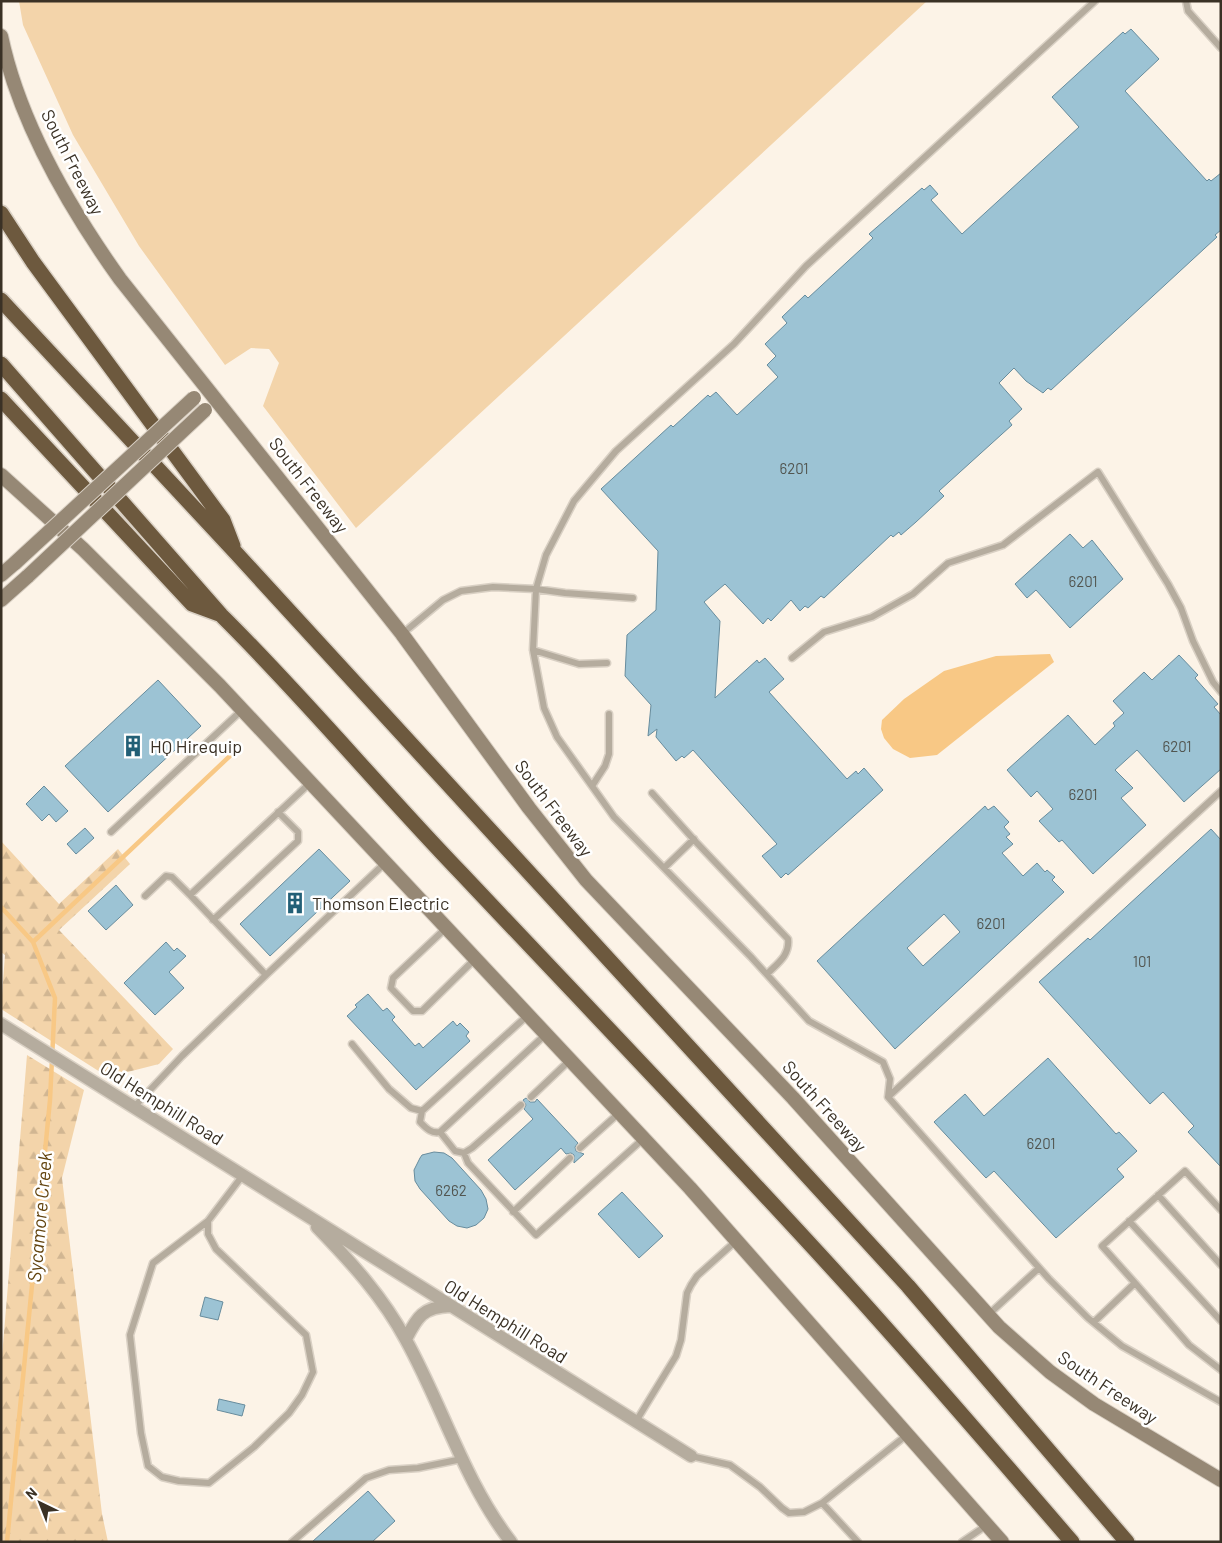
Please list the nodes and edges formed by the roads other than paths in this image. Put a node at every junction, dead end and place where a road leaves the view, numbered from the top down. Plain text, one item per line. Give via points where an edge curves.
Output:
1 (1095, 1) edge
2 (1186, 1) edge
3 (1, 36) edge
4 (1221, 48) edge
5 (1, 213) edge
6 (1, 300) edge
7 (1, 364) edge
8 (207, 387) junction
9 (1, 399) edge
10 (217, 400) junction
11 (1, 475) edge
12 (237, 554) junction
13 (1, 575) edge
14 (536, 589) junction
15 (633, 598) dead end
16 (1, 600) edge
17 (221, 615) junction
18 (402, 634) junction
19 (533, 650) junction
20 (792, 658) dead end
21 (607, 663) dead end
22 (1221, 692) edge
23 (242, 710) junction
24 (609, 714) dead end
25 (310, 783) junction
26 (592, 786) junction
27 (1221, 791) edge
28 (652, 793) dead end
29 (278, 812) junction
30 (111, 832) dead end
31 (694, 839) junction
32 (385, 863) junction
33 (664, 868) junction
34 (190, 895) junction
35 (145, 896) dead end
36 (213, 920) junction
37 (446, 928) junction
38 (475, 959) junction
39 (767, 974) junction
40 (266, 975) junction
41 (528, 1015) junction
42 (1, 1024) edge
43 (546, 1034) junction
44 (352, 1044) dead end
45 (570, 1060) junction
46 (531, 1097) dead end
47 (888, 1097) junction
48 (521, 1105) dead end
49 (134, 1107) junction
50 (422, 1111) junction
51 (620, 1114) junction
52 (440, 1132) junction
53 (644, 1139) junction
54 (580, 1148) dead end
55 (464, 1153) junction
56 (570, 1158) dead end
57 (243, 1175) junction
58 (1158, 1196) junction
59 (1221, 1210) edge
60 (513, 1212) junction
61 (303, 1213) junction
62 (208, 1221) junction
63 (1129, 1221) junction
64 (736, 1241) junction
65 (1221, 1265) edge
66 (1039, 1268) junction
67 (1135, 1283) junction
68 (450, 1306) junction
69 (988, 1315) junction
70 (1221, 1321) edge
71 (1094, 1322) junction
72 (406, 1339) junction
73 (1221, 1370) edge
74 (1221, 1402) edge
75 (635, 1422) junction
76 (908, 1434) junction
77 (691, 1456) joint
78 (462, 1459) junction
79 (1221, 1480) edge
80 (822, 1503) junction
81 (987, 1525) junction
82 (292, 1542) edge
83 (511, 1542) edge
84 (858, 1542) edge
85 (962, 1542) edge
86 (1002, 1542) edge
87 (1072, 1542) edge
88 (1127, 1542) edge

1 - 14 lane via 806,266 734,344 616,451 574,501 546,555
2 - 4 lane via 1188,11
3 - 8 main road, South Freeway via 44,155 91,236 120,279
5 - 12 highway via 223,520
6 - 12 highway
7 - 17 highway
8 - 10 main road, South Freeway
8 - 13 main road, bridge
9 - 17 highway via 192,604
10 - 16 main road, bridge
10 - 18 main road, South Freeway
11 - 23 main road via 83,549
12 - 88 highway via 908,1286
14 - 15 lane
14 - 18 lane via 461,591 443,600
14 - 19 lane
17 - 87 highway via 776,1207 920,1366
18 - 69 main road, South Freeway via 586,880 793,1098
19 - 21 lane via 579,664
19 - 26 lane via 544,708 557,738
20 - 22 lane via 824,632 872,617 914,594 948,563 1003,545 1098,472 1168,584 1213,682
23 - 25 main road
23 - 30 lane
24 - 26 lane via 610,754
25 - 29 lane
25 - 32 main road
26 - 33 lane via 614,817
27 - 47 lane
28 - 31 lane
29 - 34 lane
29 - 36 lane via 298,832 298,841
31 - 33 lane
31 - 39 lane via 788,939 789,947 784,956
32 - 37 main road
32 - 40 lane
33 - 39 lane
34 - 35 lane via 172,877 166,876
34 - 36 lane
36 - 40 lane
37 - 38 main road
37 - 38 lane via 393,978 391,988 412,1011 422,1011
38 - 41 main road
39 - 47 lane via 809,1020 883,1062 890,1078
40 - 49 lane
41 - 43 main road
41 - 50 lane
42 - 49 street, Old Hemphill Road
43 - 45 main road
43 - 52 lane
44 - 50 lane via 389,1089 411,1108
45 - 46 lane
45 - 51 main road
47 - 66 lane
48 - 55 lane
49 - 57 street, Old Hemphill Road
50 - 52 lane via 420,1122 426,1130
51 - 53 main road
51 - 54 lane
52 - 55 lane via 455,1151
53 - 60 lane via 536,1236
53 - 64 main road
55 - 60 lane via 468,1163
56 - 60 lane
57 - 61 street, Old Hemphill Road
57 - 62 lane
58 - 59 lane via 1184,1171
58 - 63 lane
58 - 65 lane
61 - 68 street, Old Hemphill Road
61 - 72 street, Old Hemphill Road via 362,1275
62 - 62 lane via 208,1234 216,1248 306,1335 312,1372 302,1395 289,1413 209,1483 162,1477 148,1466 130,1335 153,1263
63 - 67 lane via 1102,1246
63 - 70 lane
64 - 75 lane via 691,1285 676,1356
64 - 76 main road
66 - 69 lane
66 - 71 lane
67 - 71 lane
67 - 73 lane via 1189,1345
68 - 72 street via 435,1306 425,1311
68 - 75 street, Old Hemphill Road
69 - 79 main road, South Freeway via 1050,1372 1094,1404
71 - 74 lane via 1122,1346
72 - 78 street, Old Hemphill Road
75 - 77 street, Old Hemphill Road
76 - 80 lane
76 - 81 main road
77 - 80 lane via 730,1465 789,1513 804,1512
78 - 82 lane via 390,1470 366,1478
78 - 83 street, Old Hemphill Road via 474,1485
80 - 84 lane
81 - 85 lane
81 - 86 main road

